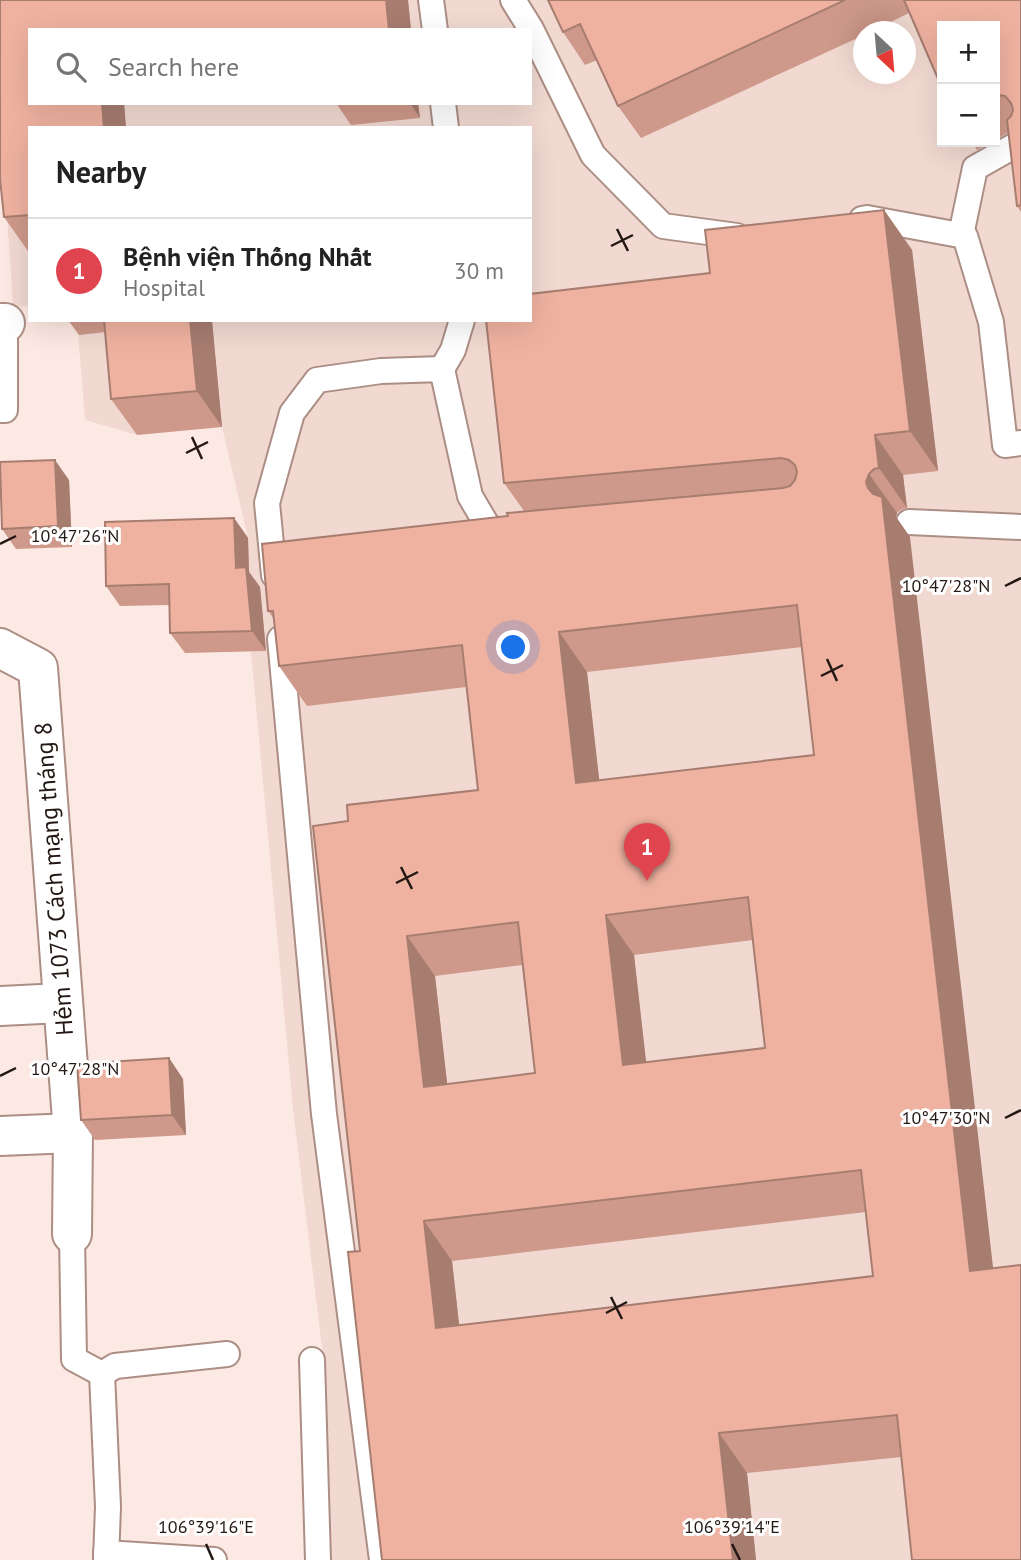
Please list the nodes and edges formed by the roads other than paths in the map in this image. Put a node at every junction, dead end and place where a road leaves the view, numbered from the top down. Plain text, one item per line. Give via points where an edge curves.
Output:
1 (431, 0) edge
2 (513, 0) edge
3 (435, 28) edge
4 (530, 28) edge
5 (532, 31) edge
6 (443, 105) edge
7 (446, 126) edge
8 (1021, 142) edge
9 (842, 223) edge
10 (961, 235) junction
11 (753, 238) edge
12 (461, 322) edge
13 (3, 323) edge
14 (442, 369) junction
15 (0, 410) edge
16 (1021, 443) edge
17 (909, 522) dead end
18 (1021, 527) edge
19 (524, 538) edge
20 (0, 648) edge
21 (62, 1003) junction
22 (0, 1006) edge
23 (73, 1133) junction
24 (0, 1136) edge
25 (72, 1234) joint
26 (227, 1354) dead end
27 (312, 1360) dead end
28 (102, 1374) junction
29 (106, 1557) edge
30 (215, 1560) edge
31 (318, 1560) edge
32 (382, 1560) edge

1 - 3 lane
2 - 4 lane
5 - 11 lane via 593,155 663,226
6 - 7 lane
8 - 10 lane via 975,167
9 - 10 lane via 867,218
10 - 16 lane via 991,322 1005,445
12 - 14 lane
13 - 15 lane via 5,410
14 - 19 lane via 470,496 487,525 510,540
14 - 32 lane via 317,380 292,413 267,503 324,1114
17 - 18 lane
20 - 21 street, Hẻm 1073 Cách mạng tháng 8 via 38,668
21 - 22 street
21 - 23 street, Hẻm 1073 Cách mạng tháng 8
23 - 24 street
23 - 25 street, Hẻm 1073 Cách mạng tháng 8
25 - 28 lane via 74,1359
26 - 28 lane via 115,1366
27 - 31 lane
28 - 29 lane
29 - 30 lane

